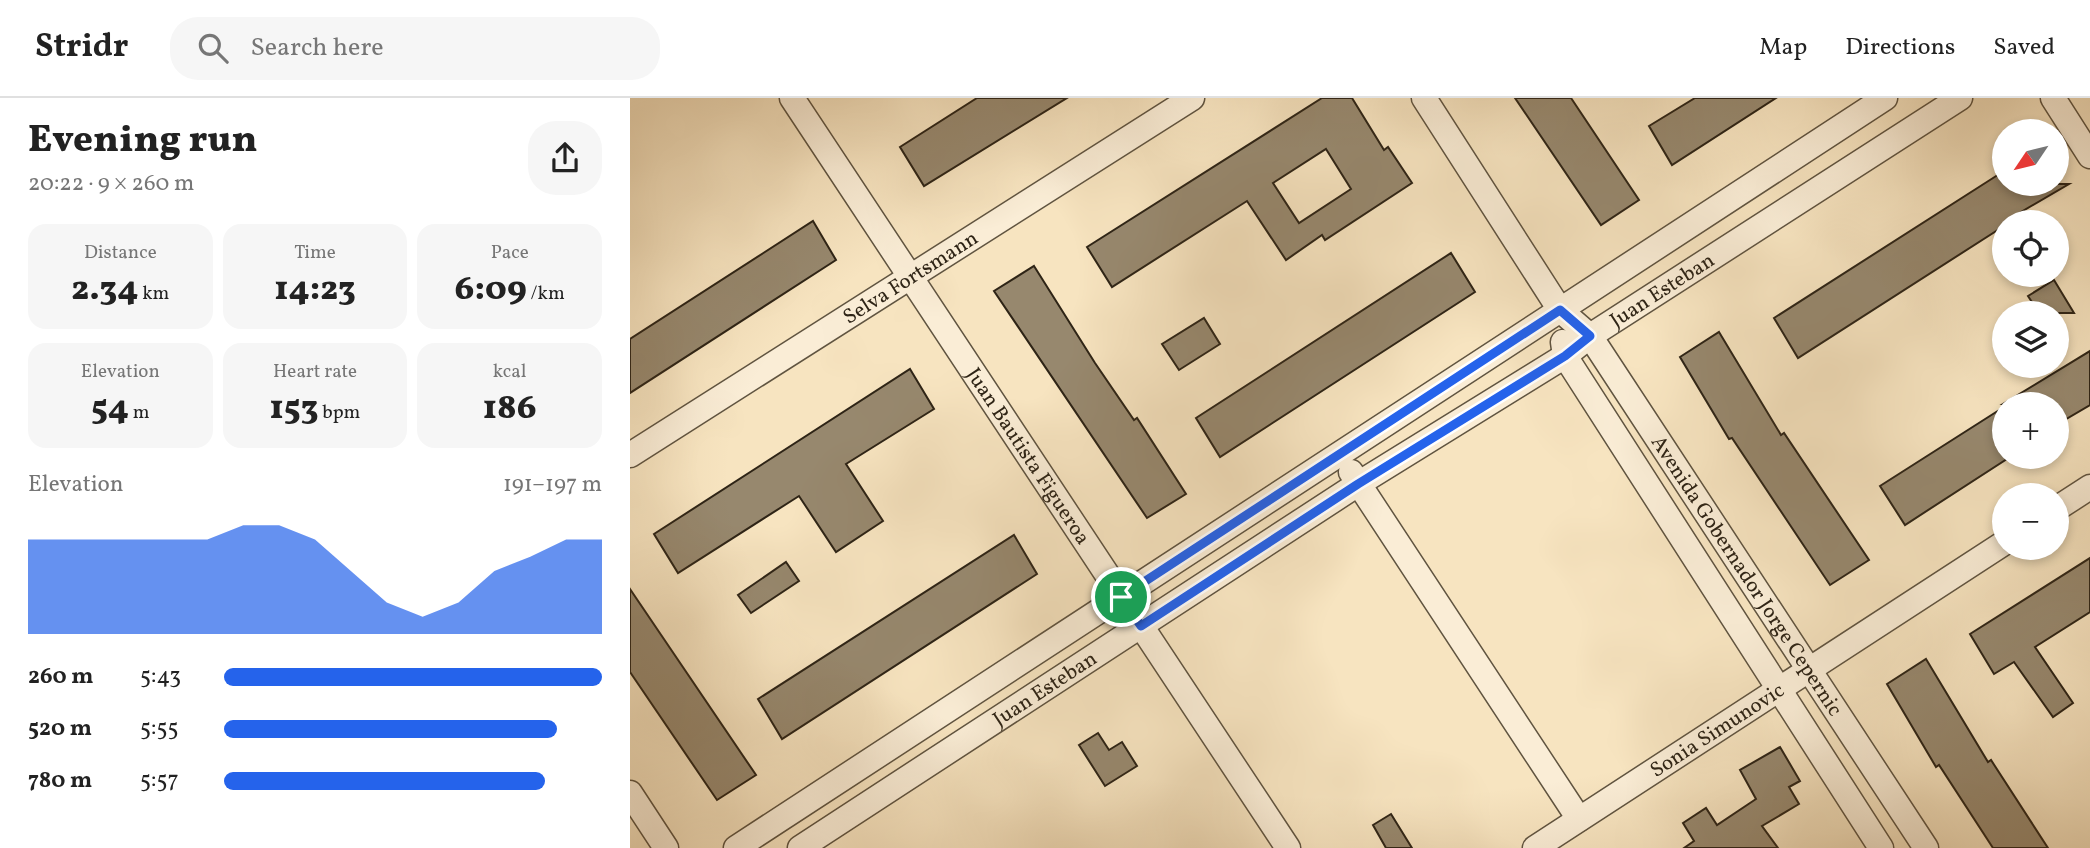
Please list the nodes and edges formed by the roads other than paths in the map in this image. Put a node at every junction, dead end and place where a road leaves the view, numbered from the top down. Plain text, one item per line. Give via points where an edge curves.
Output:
1 (792, 98) edge
2 (1192, 98) edge
3 (1424, 98) edge
4 (1885, 98) edge
5 (1960, 98) edge
6 (2053, 98) edge
7 (2090, 156) edge
8 (910, 279) junction
9 (1560, 310) junction
10 (1590, 336) junction
11 (1565, 356) junction
12 (1339, 454) junction
13 (630, 455) edge
14 (1358, 484) junction
15 (2090, 487) edge
16 (2069, 501) edge
17 (1992, 551) edge
18 (1121, 597) junction
19 (1141, 626) junction
20 (1808, 670) junction
21 (1779, 689) junction
22 (630, 793) edge
23 (1579, 820) junction
24 (666, 848) edge
25 (736, 848) edge
26 (800, 848) edge
27 (1288, 848) edge
28 (1535, 848) edge
29 (1881, 848) edge
30 (1926, 848) edge

1 - 8 street, Juan Bautista Figueroa
2 - 8 street, Selva Fortsmann
3 - 9 street, Avenida Gobernador Jorge Cepernic
4 - 9 street, Juan Esteban
5 - 10 street, Juan Esteban
6 - 7 street
8 - 13 street, Selva Fortsmann
8 - 18 street, Juan Bautista Figueroa
9 - 10 street, Avenida Gobernador Jorge Cepernic
9 - 11 street, Avenida Gobernador Jorge Cepernic
9 - 12 street, Juan Esteban
10 - 11 street, Juan Esteban
10 - 20 street, Avenida Gobernador Jorge Cepernic
11 - 14 street, Juan Esteban
11 - 21 street, Avenida Gobernador Jorge Cepernic
12 - 14 street
12 - 18 street, Juan Esteban
14 - 19 street, Juan Esteban
14 - 23 street
15 - 16 street
17 - 20 street, Sonia Simunovic
18 - 19 street, Juan Bautista Figueroa
18 - 25 street, Juan Esteban
19 - 26 street, Juan Esteban
19 - 27 street, Juan Bautista Figueroa
20 - 21 street, Sonia Simunovic
20 - 30 street, Avenida Gobernador Jorge Cepernic
21 - 23 street, Sonia Simunovic
21 - 29 street, Avenida Gobernador Jorge Cepernic
22 - 24 street
23 - 28 street, Sonia Simunovic

